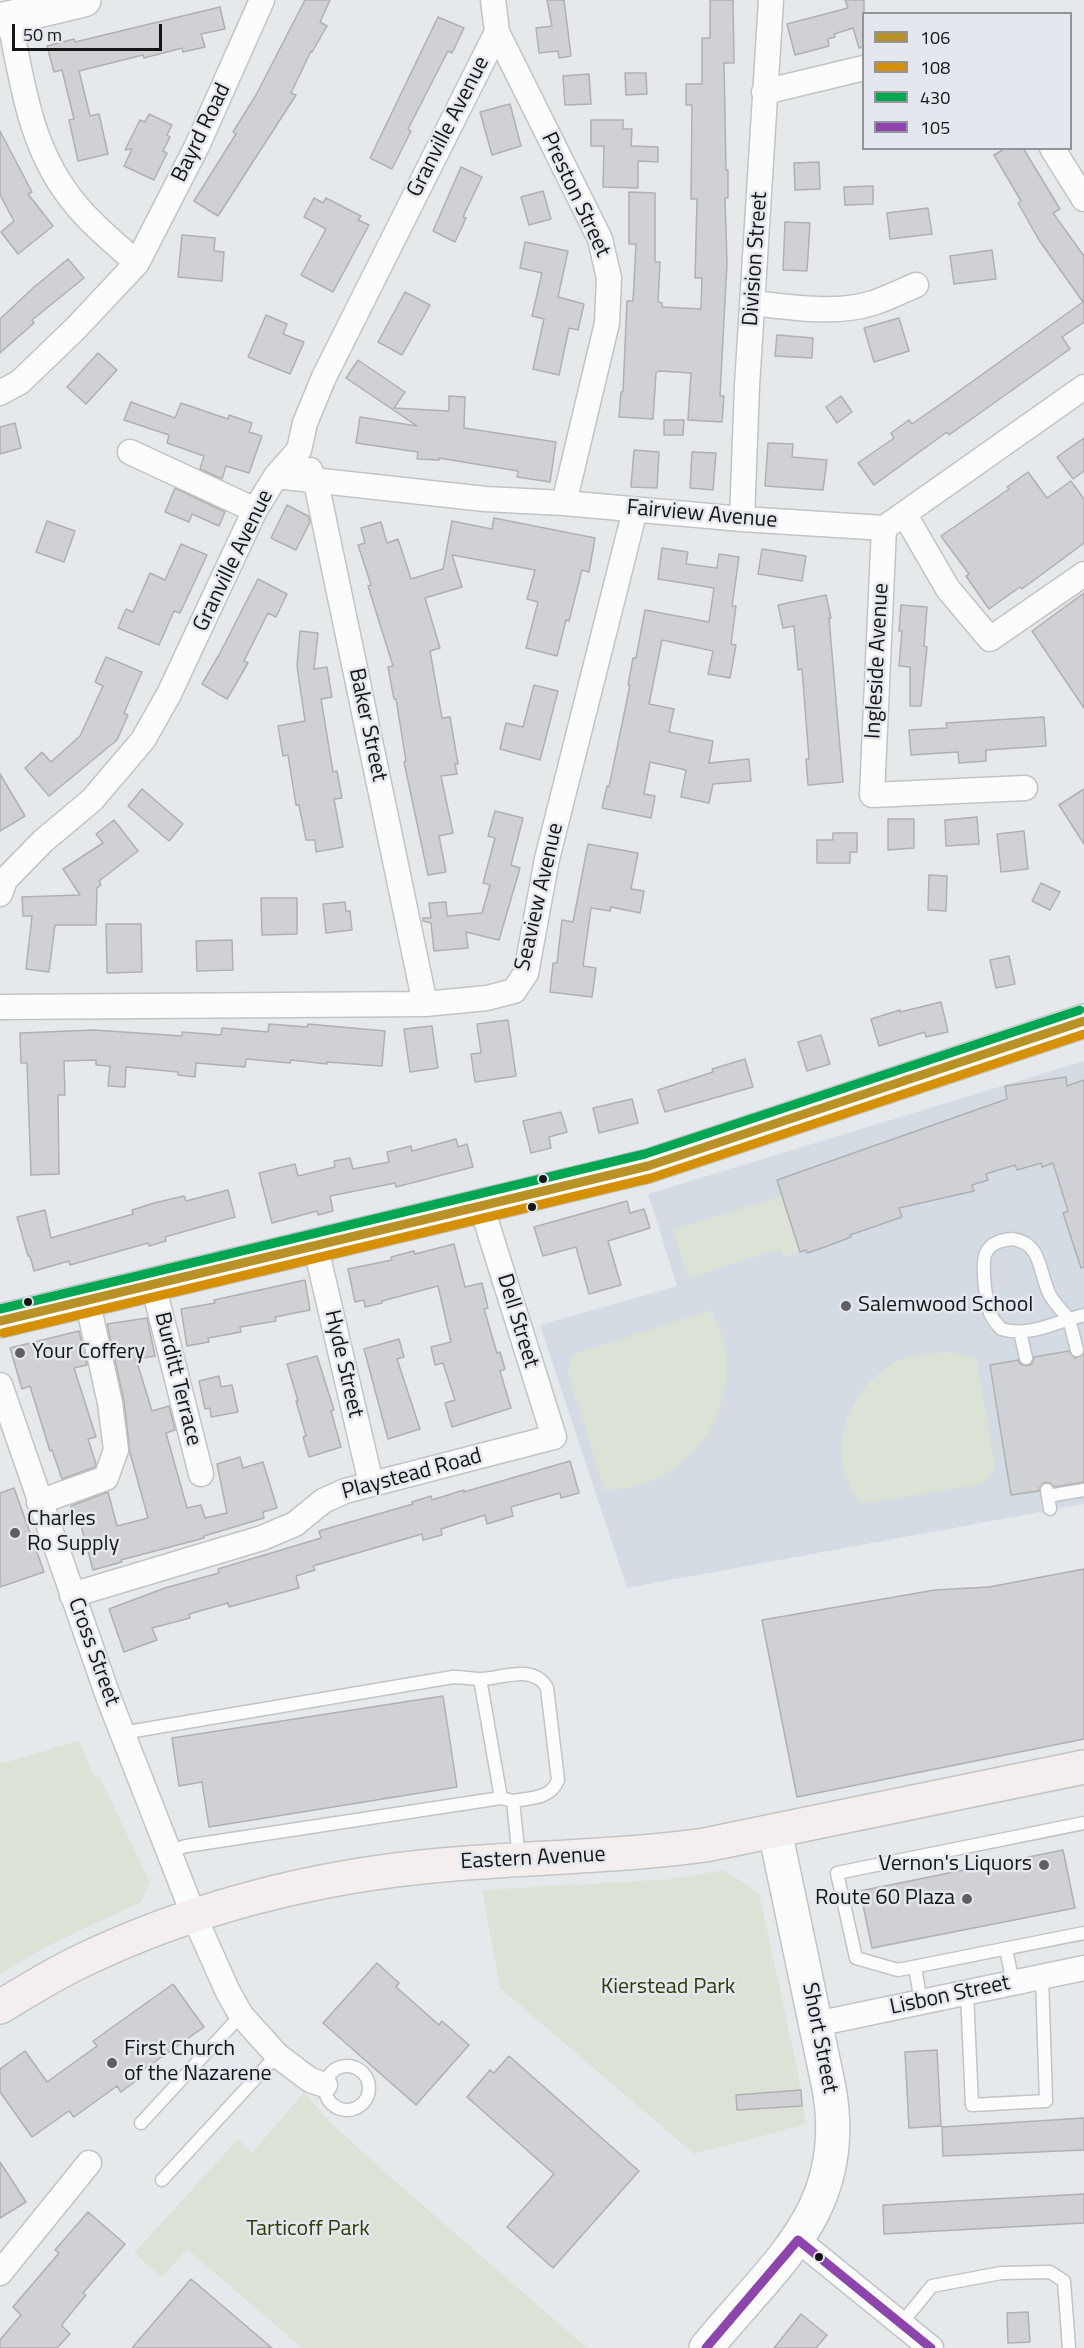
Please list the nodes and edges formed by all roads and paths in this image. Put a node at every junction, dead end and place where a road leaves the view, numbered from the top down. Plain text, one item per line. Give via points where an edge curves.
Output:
1 (84, 0) edge
2 (262, 0) edge
3 (493, 0) edge
4 (771, 0) edge
5 (4, 19) edge
6 (497, 32) junction
7 (862, 68) edge
8 (764, 92) junction
9 (1053, 150) edge
10 (1084, 199) edge
11 (137, 263) junction
12 (916, 285) dead end
13 (752, 303) junction
14 (1084, 387) edge
15 (0, 393) edge
16 (299, 450) junction
17 (130, 452) dead end
18 (276, 476) junction
19 (316, 482) junction
20 (564, 503) junction
21 (255, 510) junction
22 (635, 510) junction
23 (905, 515) junction
24 (742, 519) junction
25 (884, 528) junction
26 (1084, 574) edge
27 (1025, 788) dead end
28 (2, 882) edge
29 (425, 1004) junction
30 (0, 1007) edge
31 (1084, 1022) edge
32 (481, 1205) junction
33 (315, 1244) junction
34 (153, 1284) junction
35 (87, 1299) junction
36 (0, 1314) edge
37 (1084, 1315) edge
38 (1069, 1319) junction
39 (0, 1321) edge
40 (1020, 1332) junction
41 (1077, 1350) dead end
42 (1026, 1358) dead end
43 (0, 1385) edge
44 (554, 1437) joint
45 (201, 1474) dead end
46 (371, 1483) junction
47 (1084, 1490) edge
48 (39, 1502) junction
49 (1050, 1509) dead end
50 (72, 1595) junction
51 (480, 1679) junction
52 (122, 1732) junction
53 (1084, 1767) edge
54 (507, 1800) junction
55 (1084, 1823) edge
56 (775, 1831) junction
57 (169, 1851) junction
58 (519, 1860) junction
59 (194, 1916) junction
60 (1084, 1933) edge
61 (1006, 1949) junction
62 (915, 1967) junction
63 (1084, 1968) edge
64 (1042, 1977) junction
65 (1013, 1983) junction
66 (967, 1993) junction
67 (921, 2002) junction
68 (0, 2007) edge
69 (241, 2015) junction
70 (816, 2024) junction
71 (277, 2055) junction
72 (325, 2085) dead end
73 (141, 2123) dead end
74 (89, 2163) dead end
75 (162, 2180) dead end
76 (798, 2240) junction
77 (0, 2272) edge
78 (901, 2324) junction
79 (706, 2348) edge
80 (931, 2348) edge
81 (1069, 2348) edge

1 - 5 main road
2 - 11 street, Bayrd Road via 197,146
3 - 6 street, Preston Street
4 - 8 street, Division Street
5 - 11 street via 30,123 48,164 77,206
6 - 16 street, Granville Avenue via 324,377 305,423
6 - 20 street, Preston Street via 594,225 609,278 607,323
7 - 8 street
8 - 13 street, Division Street
9 - 10 street
11 - 15 street, Bayrd Road via 20,382
12 - 13 street via 870,304 843,308
13 - 24 street, Division Street
14 - 23 street
16 - 18 street, Granville Avenue
16 - 19 street, Baker Street
17 - 21 street
18 - 19 street, Fairview Avenue
18 - 21 street, Granville Avenue
19 - 20 street, Fairview Avenue
19 - 29 street, Baker Street
20 - 22 street, Fairview Avenue
21 - 28 street, Granville Avenue via 169,694 143,740 92,800
22 - 24 street, Fairview Avenue
22 - 29 street, Seaview Avenue via 547,860 526,973 514,991 487,998
23 - 25 street
23 - 26 street via 948,589 990,639
24 - 25 street, Fairview Avenue
25 - 27 street, Ingleside Avenue via 872,795
29 - 30 street, Seaview Avenue
31 - 32 main road via 648,1166
32 - 33 main road
32 - 44 street, Dell Street
33 - 34 main road
33 - 46 street, Hyde Street
34 - 35 main road
34 - 45 street, Burditt Terrace
35 - 39 main road
35 - 48 street via 116,1450 106,1478
36 - 39 street
37 - 38 lane
38 - 40 lane
38 - 40 lane via 1050,1296 1033,1248 1019,1240 1002,1240 988,1249 984,1257 990,1312 1001,1329
38 - 41 lane
40 - 42 lane
43 - 48 street, Cross Street
44 - 46 street, Playstead Road
46 - 50 street, Playstead Road via 333,1495 295,1524 262,1538
47 - 49 lane via 1047,1493
48 - 50 street, Cross Street
50 - 52 street, Cross Street
51 - 52 lane via 453,1677
51 - 54 lane
51 - 54 lane via 528,1674 539,1678 547,1688 558,1780 545,1795
52 - 57 street, Cross Street
53 - 56 main road, Eastern Avenue
54 - 57 lane
54 - 58 lane
55 - 62 lane via 837,1873 856,1958 898,1970
56 - 58 main road, Eastern Avenue via 652,1852
56 - 70 main road, Short Street
57 - 59 street, Cross Street
58 - 59 main road, Eastern Avenue via 369,1873 259,1896
59 - 68 main road, Eastern Avenue via 109,1948
59 - 69 street, Cross Street
60 - 61 lane
61 - 62 lane
61 - 65 lane
62 - 67 lane
63 - 64 street, Lisbon Street
64 - 65 street, Lisbon Street
64 - 66 lane via 1046,2101 972,2105
65 - 66 street, Lisbon Street
66 - 67 street, Lisbon Street
67 - 70 street, Lisbon Street
69 - 71 street, Cross Street
69 - 73 lane
70 - 76 main road, Short Street via 833,2112 833,2148 823,2192
71 - 72 street, Cross Street via 310,2080
71 - 75 lane
74 - 77 street
76 - 78 street
76 - 79 main road, Short Street
78 - 80 street
78 - 81 lane via 932,2286 1000,2273 1050,2272 1064,2281

